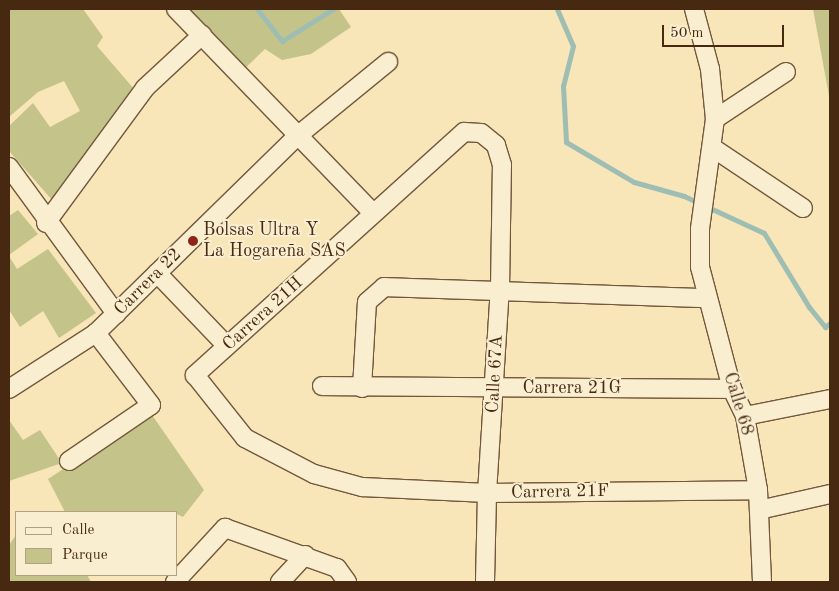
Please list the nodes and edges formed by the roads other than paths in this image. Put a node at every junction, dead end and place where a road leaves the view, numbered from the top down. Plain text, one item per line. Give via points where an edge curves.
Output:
1 (176, 9) edge
2 (694, 9) edge
3 (202, 35) junction
4 (388, 62) dead end
5 (786, 72) dead end
6 (715, 119) junction
7 (464, 132) joint
8 (296, 137) junction
9 (713, 148) junction
10 (9, 167) edge
11 (803, 208) dead end
12 (373, 213) junction
13 (46, 223) junction
14 (157, 273) junction
15 (500, 289) junction
16 (705, 298) junction
17 (116, 314) junction
18 (96, 333) junction
19 (227, 346) junction
20 (195, 375) joint
21 (322, 386) dead end
22 (362, 388) junction
23 (495, 388) junction
24 (9, 389) edge
25 (732, 389) junction
26 (830, 399) edge
27 (745, 416) junction
28 (69, 461) dead end
29 (758, 490) junction
30 (488, 492) junction
31 (830, 494) edge
32 (759, 510) junction
33 (304, 555) junction
34 (175, 582) edge
35 (280, 582) edge
36 (347, 582) edge
37 (485, 582) edge
38 (762, 582) edge

1 - 3 street
2 - 6 street via 710,69
3 - 8 street
3 - 13 street via 145,88
4 - 8 street, Carrera 22
5 - 6 street
6 - 9 street
7 - 12 street, Carrera 21H
7 - 15 street, Calle 67A via 481,133 496,145 502,165
8 - 12 street
8 - 14 street, Carrera 22
9 - 11 street
9 - 16 street, Calle 68 via 700,228
10 - 13 street
12 - 19 street, Carrera 21H
13 - 17 street
14 - 17 street, Carrera 22
14 - 19 street
15 - 16 street
15 - 22 street via 384,287 367,302
15 - 23 street, Calle 67A
16 - 25 street, Calle 68
17 - 18 street, Carrera 22
18 - 24 street, Carrera 22
18 - 28 street via 151,405
19 - 20 street, Carrera 21H
20 - 30 street, Carrera 21F via 245,438 314,474 362,487
21 - 22 street, Carrera 21G
22 - 23 street, Carrera 21G
23 - 25 street, Carrera 21G
23 - 30 street, Calle 67A
25 - 27 street, Calle 68
26 - 27 street
27 - 29 street, Calle 68
29 - 30 street, Carrera 21F
29 - 32 street, Calle 68
30 - 37 street, Calle 67A
31 - 32 street
32 - 38 street, Calle 68
33 - 34 street via 226,528 213,537
33 - 35 street
33 - 36 street via 336,568

